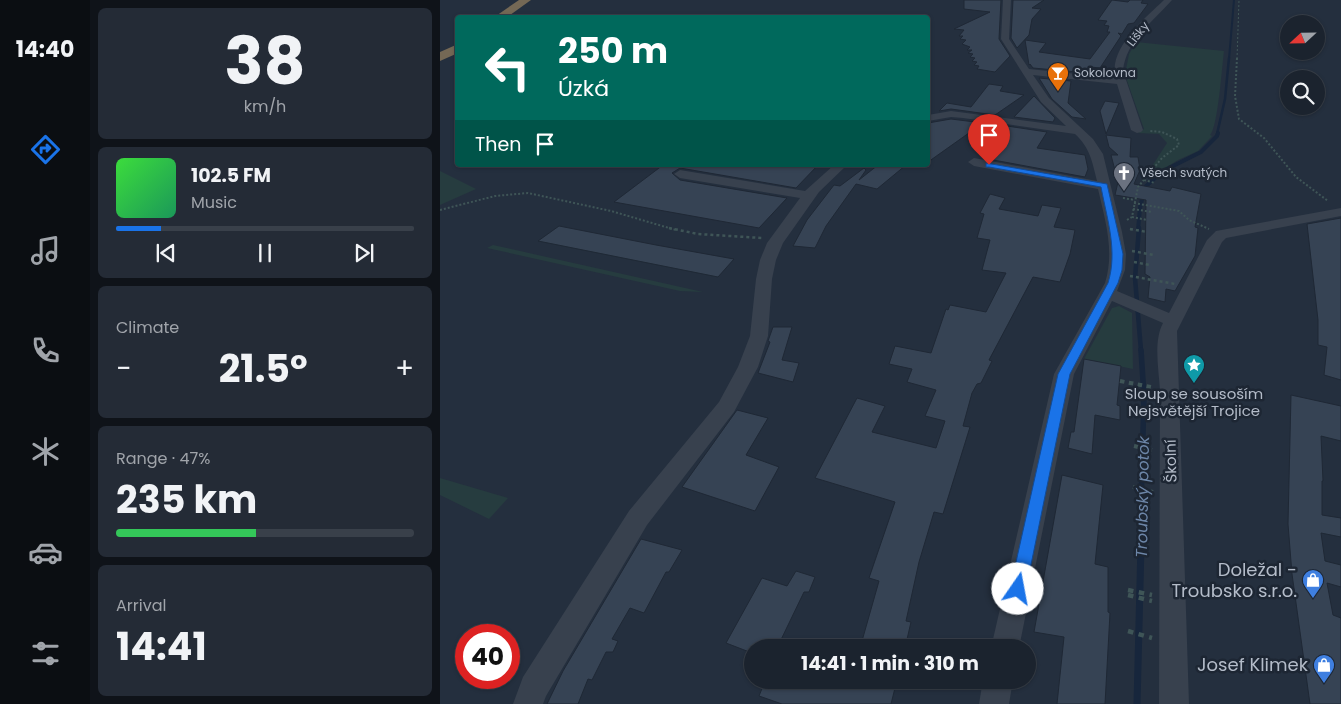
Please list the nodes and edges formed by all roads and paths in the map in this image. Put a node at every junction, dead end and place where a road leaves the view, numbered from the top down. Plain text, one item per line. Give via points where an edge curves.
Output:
1 (526, 0) edge
2 (538, 0) edge
3 (1007, 0) edge
4 (1168, 0) edge
5 (1239, 0) edge
6 (503, 15) edge
7 (516, 15) edge
8 (455, 42) edge
9 (440, 49) edge
10 (455, 50) edge
11 (440, 57) edge
12 (1025, 71) junction
13 (1122, 82) junction
14 (930, 118) edge
15 (1137, 130) joint
16 (1079, 131) junction
17 (974, 162) dead end
18 (839, 167) edge
19 (680, 174) dead end
20 (1144, 180) junction
21 (1155, 183) dead end
22 (1104, 186) junction
23 (809, 196) junction
24 (1121, 198) dead end
25 (1134, 202) junction
26 (1133, 209) dead end
27 (1338, 209) edge
28 (440, 210) edge
29 (1151, 212) dead end
30 (1132, 218) dead end
31 (1147, 220) dead end
32 (1129, 229) dead end
33 (1147, 232) dead end
34 (1221, 234) junction
35 (778, 238) junction
36 (1131, 250) dead end
37 (1154, 255) dead end
38 (1129, 261) dead end
39 (1150, 265) dead end
40 (1127, 276) dead end
41 (1191, 287) junction
42 (1108, 293) junction
43 (1173, 320) junction
44 (1120, 381) dead end
45 (1153, 388) dead end
46 (1134, 446) dead end
47 (1153, 450) dead end
48 (1133, 487) dead end
49 (1154, 492) dead end
50 (1128, 592) dead end
51 (1153, 598) dead end
52 (1128, 631) dead end
53 (1152, 638) dead end
54 (1007, 639) edge
55 (996, 689) edge
56 (528, 704) edge
57 (994, 704) edge
58 (1174, 704) edge

1 - 6 highway
2 - 7 highway
3 - 12 street via 1004,36
4 - 13 street, Lišky via 1143,26 1121,57 1118,66
5 - 27 path via 1235,96 1239,119 1264,138 1296,177
8 - 9 highway
10 - 11 highway
12 - 13 street
12 - 16 street via 1044,100
13 - 15 street, Lišky
14 - 16 street via 963,115
15 - 20 path via 1162,132 1177,139 1180,145 1162,158
16 - 22 street via 1097,154
17 - 22 street via 1022,166
18 - 23 street
19 - 23 street
20 - 21 path
20 - 25 path via 1138,187
22 - 42 street via 1118,254 1117,270
23 - 35 street
24 - 25 path
25 - 34 path via 1179,211 1189,220
26 - 29 path
27 - 34 street
28 - 35 path via 517,192 611,211 667,228 716,236
30 - 31 path
32 - 33 path
34 - 41 street, Školní
35 - 56 street via 764,279 759,336 748,368 728,407 638,518 534,688
36 - 37 path
38 - 39 path
40 - 41 path
41 - 43 street, Školní
42 - 43 street
42 - 54 street via 1064,374
43 - 58 street, Školní via 1166,343 1170,401
44 - 45 path
46 - 47 path
48 - 49 path
50 - 51 path
52 - 53 path
55 - 57 street

